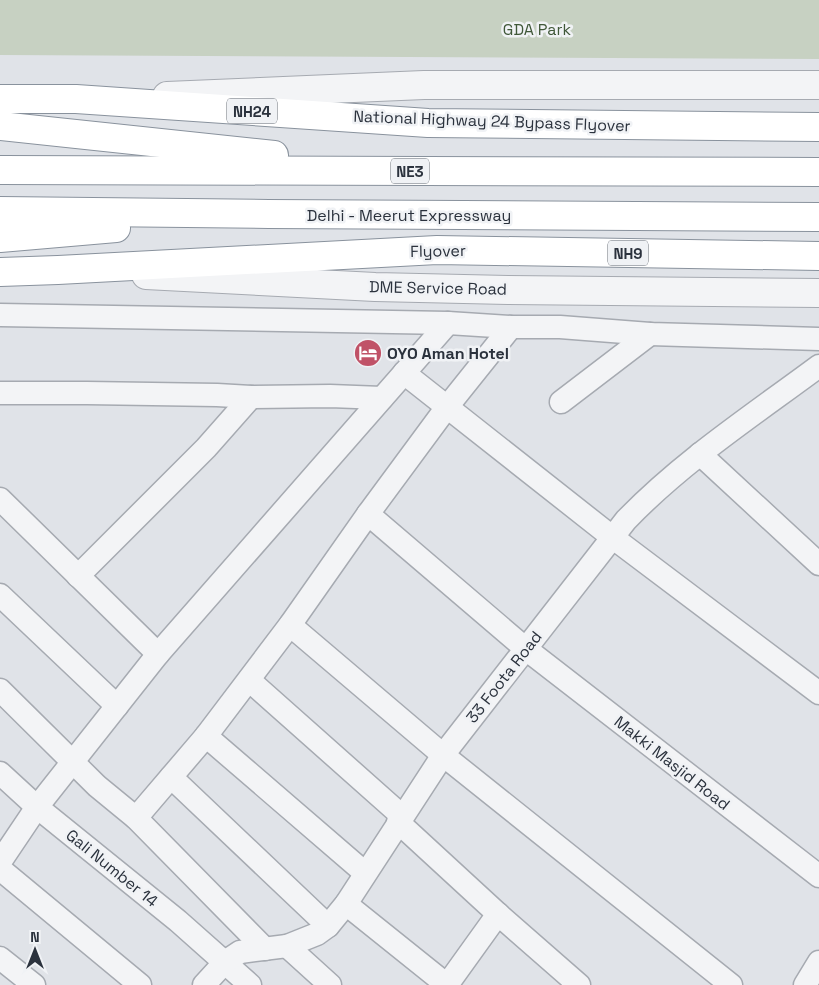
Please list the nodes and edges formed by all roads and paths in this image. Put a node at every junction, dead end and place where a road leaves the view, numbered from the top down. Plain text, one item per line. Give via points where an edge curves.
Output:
1 (819, 85) edge
2 (0, 98) edge
3 (76, 100) junction
4 (0, 126) edge
5 (819, 127) edge
6 (0, 170) edge
7 (421, 171) junction
8 (819, 172) edge
9 (0, 211) edge
10 (269, 214) junction
11 (819, 217) edge
12 (0, 238) edge
13 (819, 256) edge
14 (58, 270) junction
15 (0, 272) edge
16 (819, 293) edge
17 (0, 315) edge
18 (448, 323) junction
19 (511, 327) junction
20 (650, 334) junction
21 (819, 339) edge
22 (819, 366) edge
23 (404, 373) junction
24 (0, 393) edge
25 (252, 397) junction
26 (382, 398) junction
27 (561, 402) dead end
28 (447, 408) junction
29 (700, 454) junction
30 (0, 499) edge
31 (368, 514) junction
32 (612, 537) junction
33 (819, 564) edge
34 (78, 576) junction
35 (0, 595) edge
36 (290, 625) junction
37 (526, 649) junction
38 (158, 654) junction
39 (249, 680) junction
40 (0, 690) edge
41 (819, 693) edge
42 (117, 706) junction
43 (206, 736) junction
44 (443, 755) junction
45 (73, 761) junction
46 (0, 773) edge
47 (171, 777) junction
48 (37, 807) junction
49 (136, 818) junction
50 (400, 819) junction
51 (0, 862) edge
52 (0, 869) edge
53 (365, 873) junction
54 (819, 876) edge
55 (346, 904) junction
56 (498, 914) junction
57 (328, 926) junction
58 (276, 948) junction
59 (0, 958) edge
60 (225, 962) junction
61 (819, 962) edge
62 (34, 985) edge
63 (140, 985) edge
64 (204, 985) edge
65 (250, 985) edge
66 (330, 985) edge
67 (447, 985) edge
68 (580, 985) edge
69 (731, 985) edge
70 (805, 985) edge

1 - 3 street via 424,85
2 - 3 highway, National Highway 24 Bypass Flyover
3 - 5 highway, National Highway 24 Bypass Flyover / NH24 via 428,123
4 - 7 highway
6 - 7 highway, NE3
7 - 8 highway, NE3
9 - 10 highway, Delhi - Meerut Expressway
10 - 11 highway, Delhi - Meerut Expressway
10 - 12 highway
13 - 14 highway, Flyover / NH9 via 437,250
14 - 15 highway, Flyover
14 - 16 street, DME Service Road via 375,287
17 - 18 street
18 - 19 street
18 - 23 street
19 - 20 street
19 - 28 street
20 - 21 street
20 - 27 street
22 - 29 street, 33 Foota Road
23 - 26 street
23 - 28 street
24 - 25 street
25 - 26 street
25 - 34 street via 206,448
26 - 38 street
28 - 31 street
28 - 32 street
29 - 32 street, 33 Foota Road via 648,497
29 - 33 street
30 - 34 street
31 - 36 street
31 - 37 street, Makki Masjid Road
32 - 37 street, 33 Foota Road
32 - 41 street
34 - 38 street
35 - 42 street
36 - 39 street
36 - 44 street
37 - 44 street, 33 Foota Road
37 - 54 street, Makki Masjid Road
38 - 42 street
39 - 43 street
39 - 50 street
40 - 45 street
42 - 45 street
43 - 47 street
43 - 53 street
44 - 50 street, 33 Foota Road
44 - 69 street
45 - 48 street
45 - 49 street
46 - 48 street, Gali Number 14
47 - 49 street
47 - 57 street
48 - 51 street
48 - 60 street, Gali Number 14
49 - 58 street
50 - 53 street, 33 Foota Road
50 - 56 street
52 - 63 street
53 - 55 street, 33 Foota Road
55 - 57 street, 33 Foota Road
55 - 67 street
56 - 67 street
56 - 68 street
57 - 58 street, 33 Foota Road via 317,934
58 - 60 street, 33 Foota Road via 240,952
58 - 66 street
59 - 62 street
60 - 64 street, 33 Foota Road
60 - 65 street, Gali Number 14
61 - 70 street

